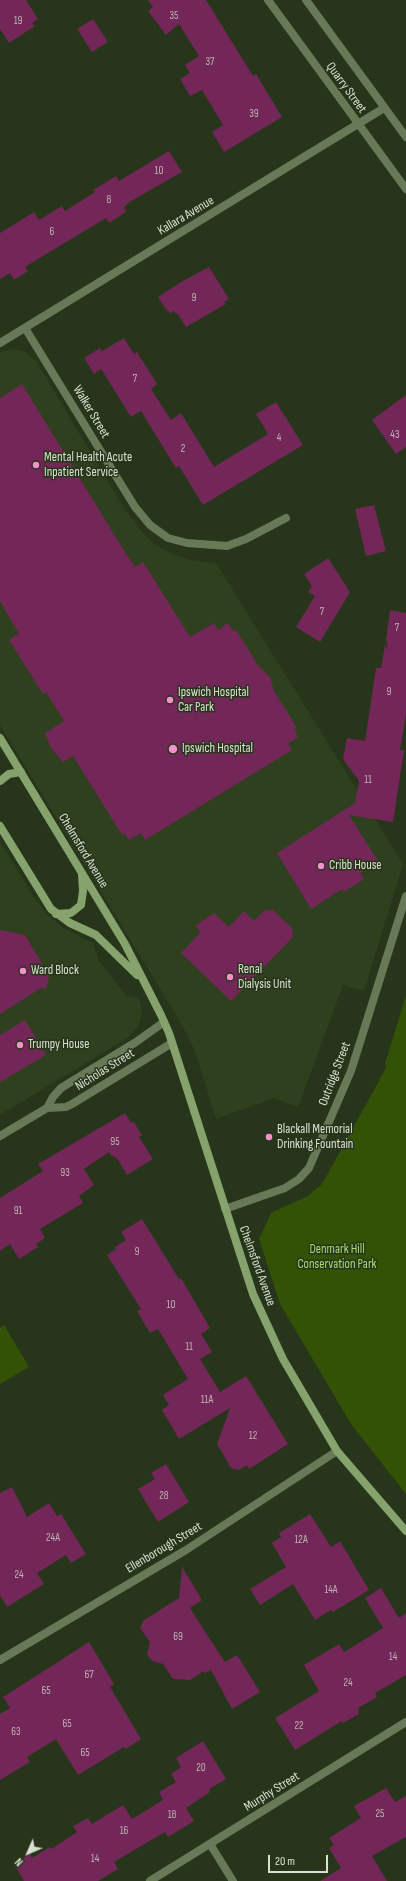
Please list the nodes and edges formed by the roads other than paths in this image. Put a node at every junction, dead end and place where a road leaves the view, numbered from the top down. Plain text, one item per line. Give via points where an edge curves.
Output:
1 (268, 0) edge
2 (306, 0) edge
3 (384, 108) junction
4 (358, 125) junction
5 (406, 137) edge
6 (406, 189) edge
7 (26, 328) junction
8 (0, 343) edge
9 (286, 518) dead end
10 (0, 738) edge
11 (21, 772) junction
12 (0, 781) edge
13 (0, 826) edge
14 (82, 872) junction
15 (406, 896) edge
16 (56, 914) junction
17 (142, 979) junction
18 (164, 1022) junction
19 (172, 1043) junction
20 (47, 1108) junction
21 (0, 1136) edge
22 (225, 1209) junction
23 (337, 1451) junction
24 (406, 1531) edge
25 (0, 1660) edge
26 (406, 1722) edge
27 (210, 1844) junction
28 (150, 1881) edge
29 (232, 1881) edge

1 - 4 street, Quarry Street
2 - 3 street, Quarry Street
3 - 4 street, Kallara Avenue
3 - 5 street, Quarry Street
4 - 6 street, Quarry Street
4 - 7 street, Kallara Avenue
7 - 8 street, Kallara Avenue
7 - 9 street, Walker Street via 135,507 168,538 187,543 227,546
10 - 11 street, Chelmsford Avenue
11 - 12 street via 9,774
11 - 14 street, Chelmsford Avenue
13 - 16 street, Chelmsford Avenue
14 - 16 street via 81,905 71,914
14 - 17 street, Chelmsford Avenue via 125,944
15 - 22 street, Outridge Street via 351,1071 309,1168 299,1179 285,1188
16 - 17 street, Chelmsford Avenue via 96,936
17 - 18 street, Chelmsford Avenue
18 - 19 street, Chelmsford Avenue
18 - 20 street, Nicholas Street via 58,1090
19 - 20 street, Nicholas Street via 72,1104
19 - 22 street, Chelmsford Avenue
20 - 21 street, Nicholas Street
22 - 23 street, Chelmsford Avenue via 253,1294 282,1359
23 - 24 street, Chelmsford Avenue
23 - 25 street, Ellenborough Street via 186,1550
26 - 27 street, Murphy Street
27 - 28 street, Murphy Street
27 - 29 street

